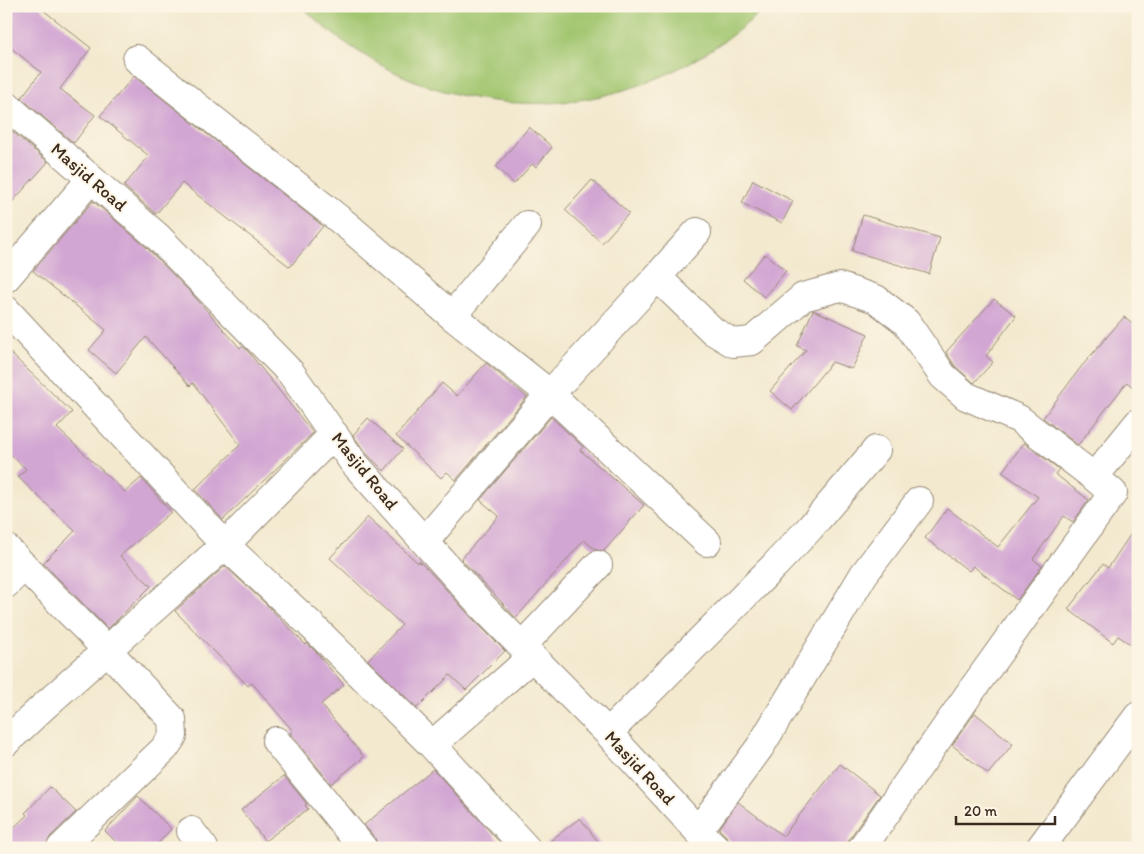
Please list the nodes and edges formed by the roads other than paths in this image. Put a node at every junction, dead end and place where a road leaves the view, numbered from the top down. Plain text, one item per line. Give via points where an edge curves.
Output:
1 (137, 59) dead end
2 (6, 105) edge
3 (91, 179) junction
4 (527, 225) dead end
5 (697, 232) dead end
6 (658, 277) junction
7 (6, 278) edge
8 (6, 310) edge
9 (452, 316) junction
10 (550, 394) junction
11 (1138, 423) edge
12 (334, 434) junction
13 (876, 450) dead end
14 (1094, 477) junction
15 (919, 501) dead end
16 (424, 541) junction
17 (708, 542) dead end
18 (225, 546) junction
19 (598, 565) dead end
20 (12, 566) edge
21 (107, 650) junction
22 (527, 651) junction
23 (1138, 716) edge
24 (608, 733) junction
25 (276, 741) dead end
26 (6, 742) edge
27 (432, 745) junction
28 (707, 839) edge
29 (61, 848) edge
30 (363, 848) edge
31 (526, 848) edge
32 (862, 848) edge
33 (1040, 848) edge

1 - 9 street via 349,227
2 - 3 street, Masjid Road
3 - 7 street
3 - 12 street, Masjid Road via 157,236 291,373
4 - 9 street
5 - 6 street
6 - 10 street
6 - 14 street via 713,331 732,343 752,341 803,297 840,287 876,298 906,322 943,376 966,396 1019,419
8 - 18 street
9 - 10 street
10 - 16 street
10 - 17 street
11 - 14 street
12 - 16 street, Masjid Road via 353,462
12 - 18 street
13 - 24 street via 810,528
14 - 32 street via 1113,492
15 - 28 street via 864,574
16 - 22 street, Masjid Road
18 - 21 street
18 - 27 street via 310,624
19 - 22 street
20 - 21 street
21 - 26 street
21 - 29 street via 172,719 173,736 165,748
22 - 24 street, Masjid Road
22 - 27 street
23 - 33 street
24 - 28 street, Masjid Road
25 - 30 street
27 - 31 street

